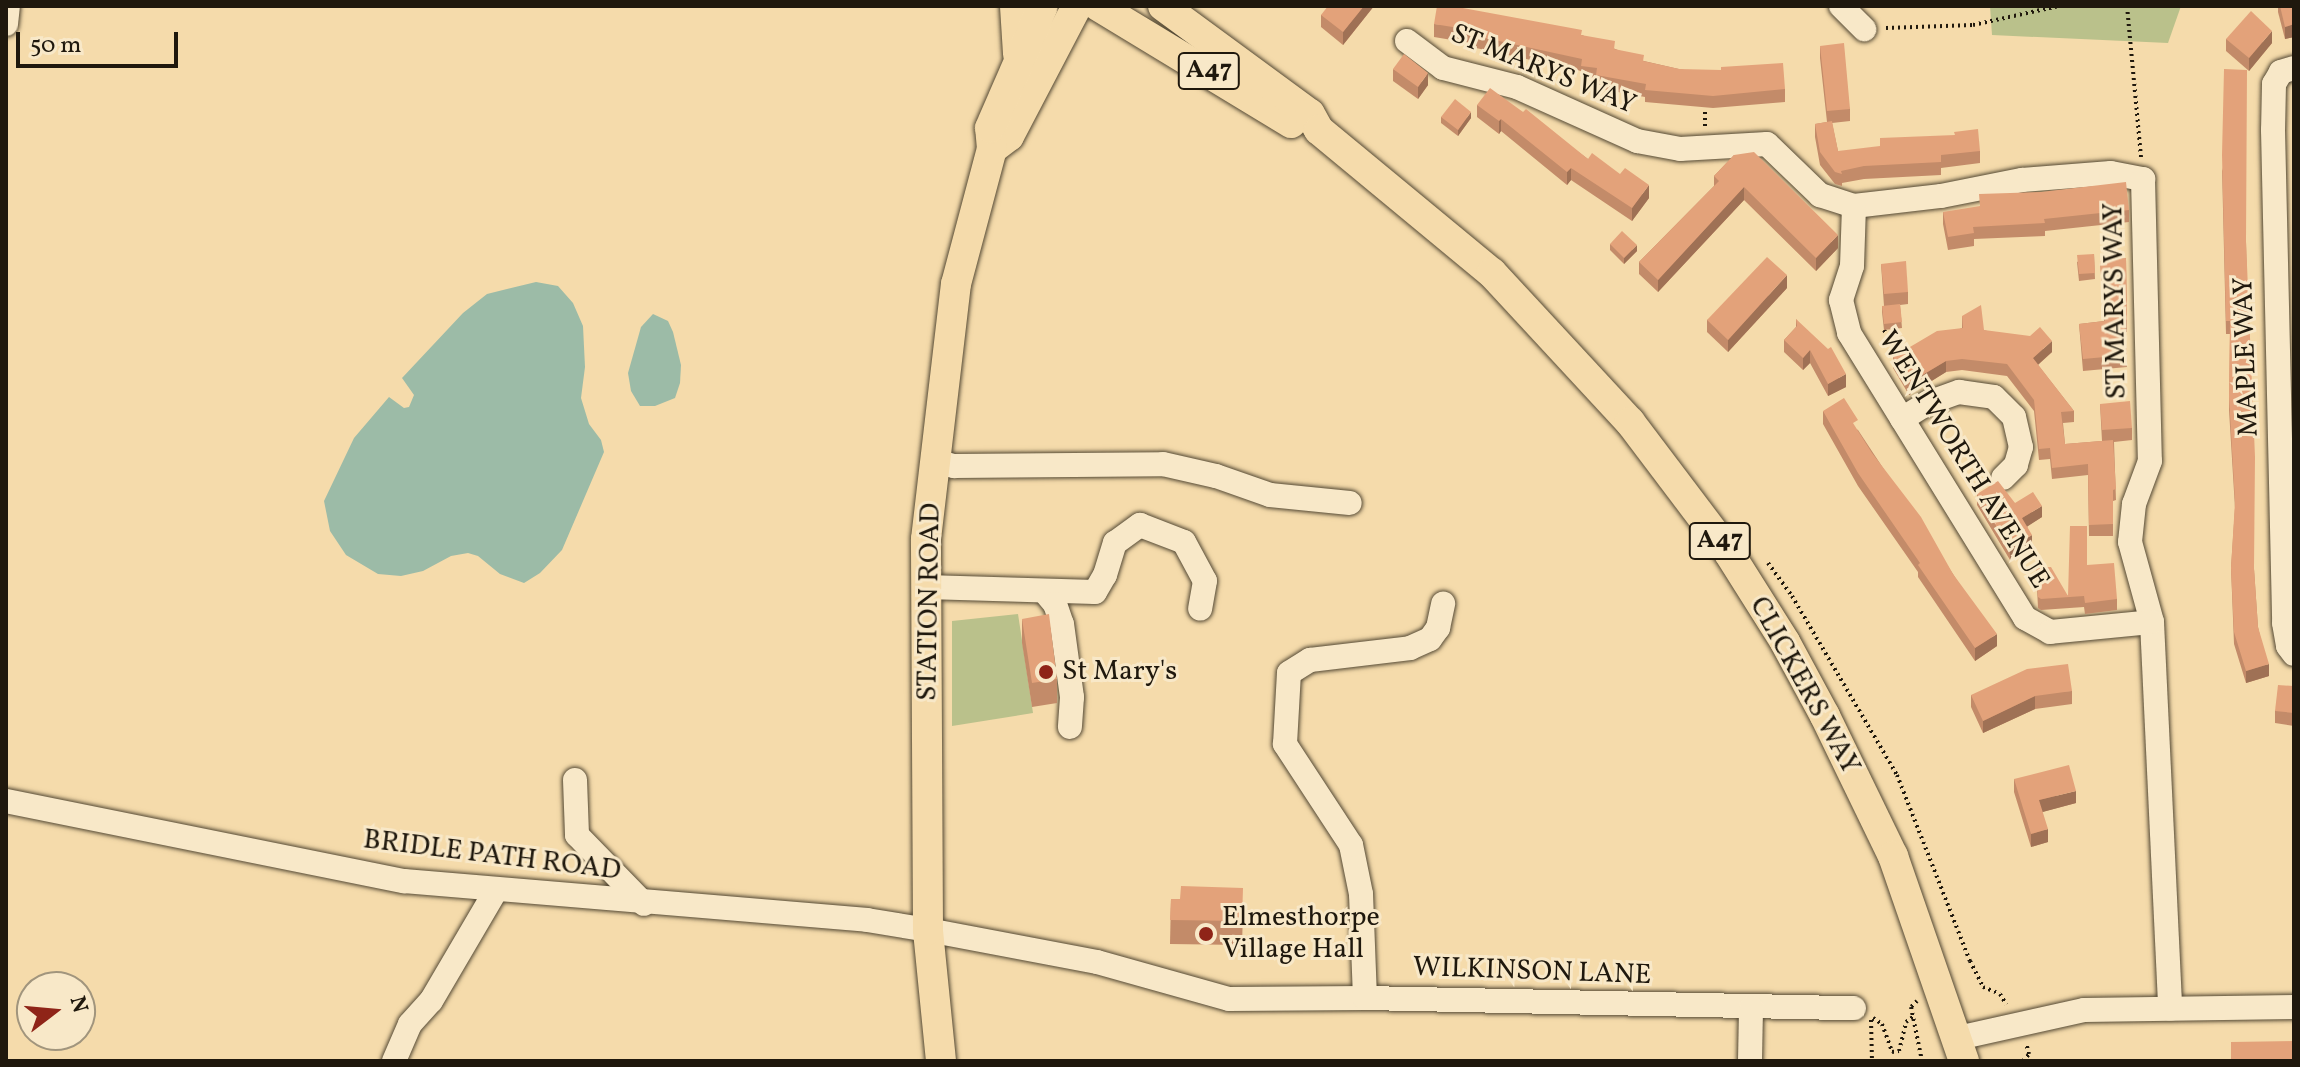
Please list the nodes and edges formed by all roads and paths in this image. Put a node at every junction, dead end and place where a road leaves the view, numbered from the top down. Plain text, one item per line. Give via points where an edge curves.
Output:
1 (8, 6) edge
2 (1015, 6) edge
3 (1043, 6) edge
4 (1077, 6) edge
5 (1098, 6) edge
6 (1163, 6) edge
7 (1841, 6) edge
8 (2059, 6) edge
9 (2127, 6) edge
10 (6, 24) edge
11 (1864, 29) joint
12 (1407, 41) dead end
13 (1018, 60) junction
14 (2294, 68) edge
15 (1319, 130) junction
16 (992, 149) junction
17 (2143, 179) junction
18 (1854, 206) junction
19 (1884, 330) edge
20 (1903, 362) edge
21 (1902, 419) junction
22 (936, 461) junction
23 (2003, 478) dead end
24 (1350, 503) dead end
25 (926, 587) junction
26 (1044, 591) junction
27 (1443, 604) dead end
28 (1200, 609) dead end
29 (2152, 622) junction
30 (2294, 654) edge
31 (1070, 727) dead end
32 (575, 780) dead end
33 (6, 801) edge
34 (496, 890) junction
35 (644, 904) junction
36 (928, 930) junction
37 (1365, 998) junction
38 (1911, 1007) dead end
39 (2294, 1007) edge
40 (1751, 1008) junction
41 (2170, 1009) junction
42 (1863, 1013) junction
43 (1913, 1017) junction
44 (1961, 1050) edge
45 (394, 1061) edge
46 (941, 1061) edge
47 (1750, 1061) edge
48 (1872, 1061) edge
49 (1922, 1061) edge

1 - 10 street
2 - 13 main road
3 - 13 main road, STATION ROAD
4 - 16 main road, STATION ROAD via 1009,136
5 - 15 main road, CLICKERS WAY / A47 via 1303,131
6 - 15 main road, CLICKERS WAY / A47 via 1310,114
7 - 11 street
8 - 11 path via 1973,25
9 - 17 path
12 - 18 street, ST MARYS WAY via 1443,68 1517,87 1637,141 1680,149 1767,144 1820,195
13 - 16 main road, STATION ROAD via 990,128
14 - 30 street, MAPLE WAY via 2281,72 2274,84 2273,143 2284,623
15 - 44 main road, CLICKERS WAY / A47 via 1492,273 1630,422 1729,553 1785,642 1893,856
16 - 22 main road, STATION ROAD via 956,284
17 - 18 street, ST MARYS WAY via 2111,173 2022,180
17 - 29 street, ST MARYS WAY via 2150,461 2134,504 2130,542
18 - 21 street, WENTWORTH AVENUE via 1852,266 1841,300 1849,333
19 - 20 path
21 - 23 street via 1959,392 1994,397 2014,417 2021,447 2016,465
21 - 29 street, WENTWORTH AVENUE via 2025,618 2050,632
22 - 24 street via 954,466 1163,464 1270,495
22 - 25 main road, STATION ROAD
25 - 26 street
25 - 36 main road, STATION ROAD
26 - 28 street via 1095,592 1115,543 1140,525 1184,542 1205,581
26 - 31 street via 1062,624 1072,697
27 - 37 street via 1430,639 1410,648 1310,660 1289,673 1285,744 1351,845 1361,894
29 - 41 street, ST MARYS WAY
32 - 35 street via 577,835
33 - 34 street, BRIDLE PATH ROAD via 404,881
34 - 35 street, BRIDLE PATH ROAD
34 - 45 street via 431,1001 410,1024
35 - 36 street, BRIDLE PATH ROAD via 867,920
36 - 37 street, WILKINSON LANE via 1097,962 1229,999
36 - 46 main road, STATION ROAD
37 - 40 street, WILKINSON LANE
38 - 43 path
39 - 41 street
40 - 42 street, WILKINSON LANE
40 - 47 street
41 - 44 street via 2084,1010
42 - 43 path via 1882,1024 1892,1052 1899,1051 1906,1022
42 - 48 path
43 - 49 path

